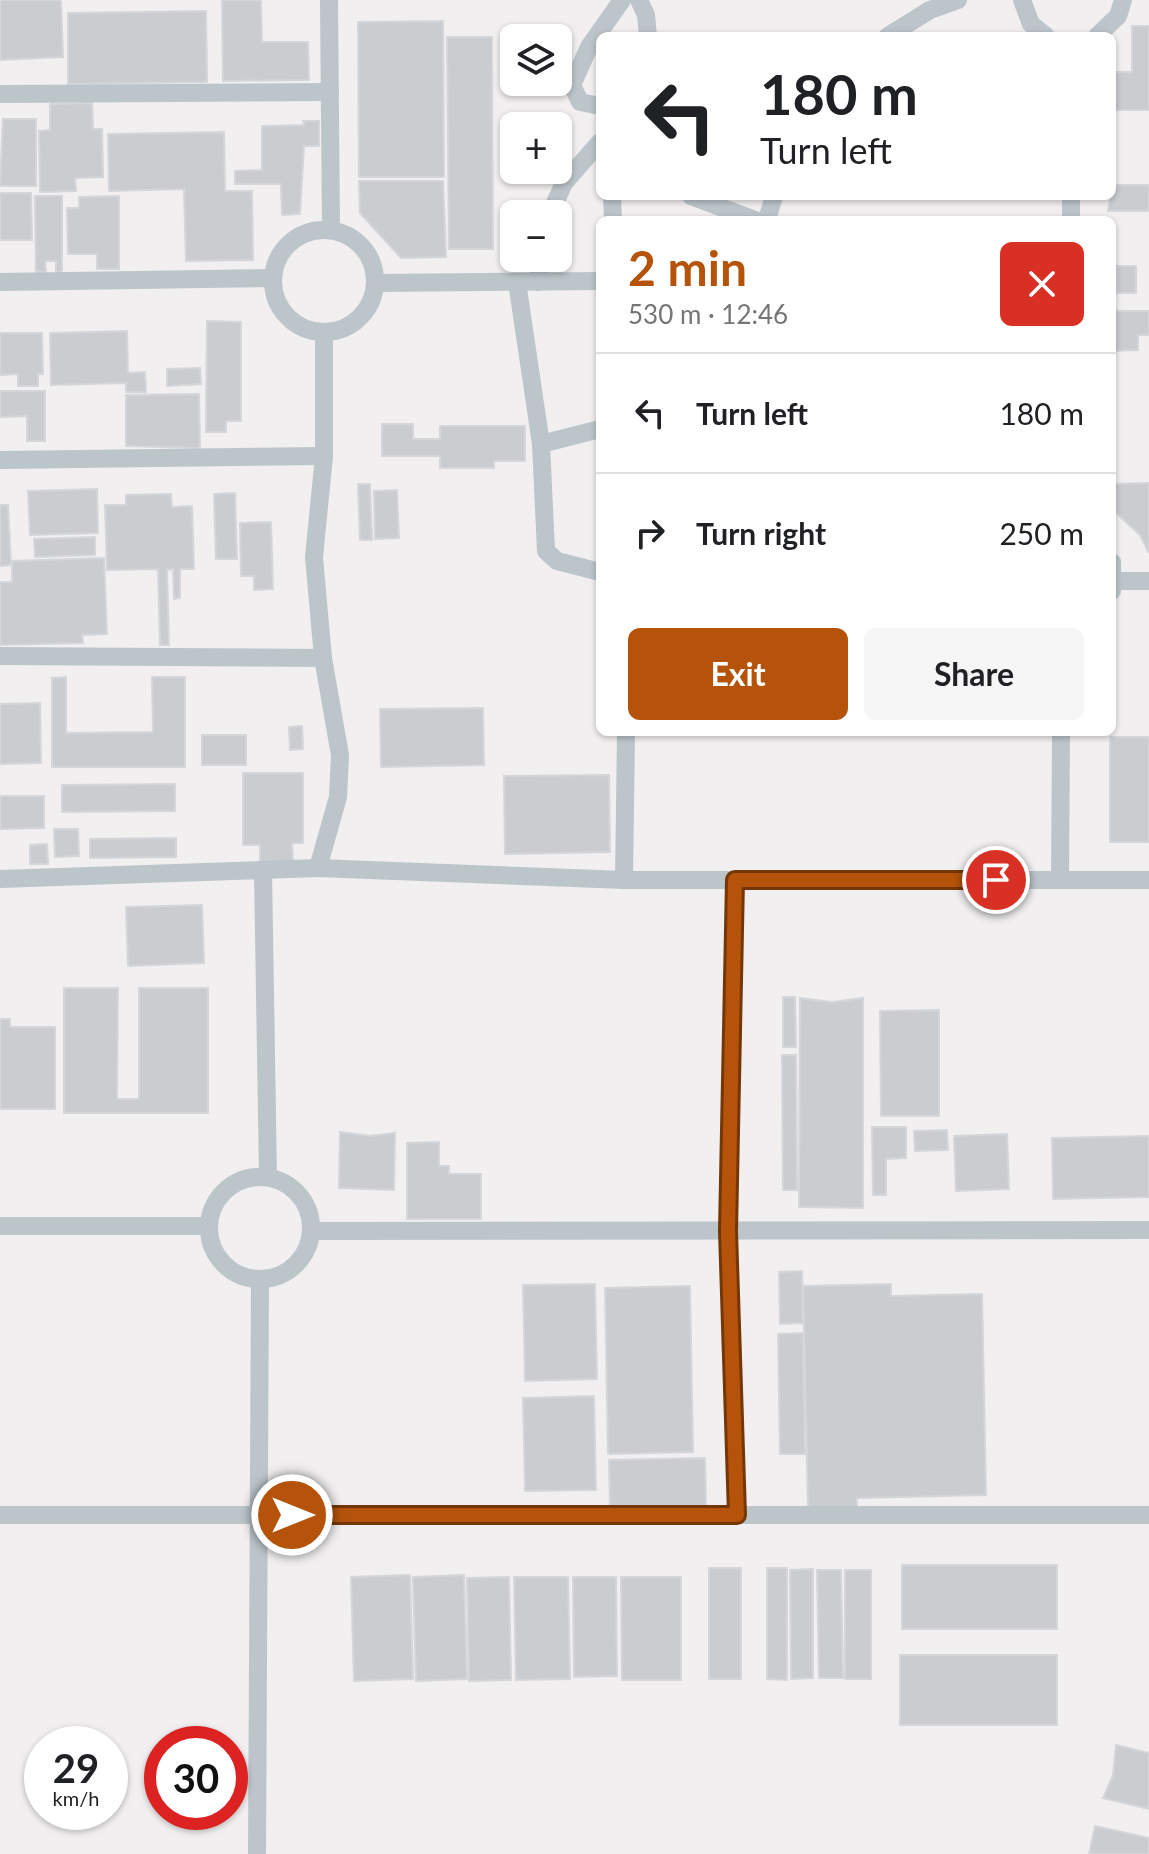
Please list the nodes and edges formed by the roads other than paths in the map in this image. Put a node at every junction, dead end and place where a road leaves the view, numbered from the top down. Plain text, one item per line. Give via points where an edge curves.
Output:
1 (329, 0) edge
2 (622, 0) edge
3 (639, 0) edge
4 (958, 0) edge
5 (1022, 0) edge
6 (1123, 0) edge
7 (600, 32) edge
8 (648, 32) edge
9 (894, 32) edge
10 (1041, 32) edge
11 (1101, 32) edge
12 (596, 37) edge
13 (330, 92) junction
14 (0, 94) edge
15 (596, 105) edge
16 (596, 147) edge
17 (556, 200) edge
18 (702, 200) edge
19 (744, 216) edge
20 (331, 230) junction
21 (540, 272) edge
22 (272, 278) junction
23 (596, 281) edge
24 (0, 282) edge
25 (517, 282) junction
26 (538, 282) junction
27 (376, 283) junction
28 (324, 332) junction
29 (596, 430) edge
30 (541, 444) junction
31 (324, 456) junction
32 (0, 460) edge
33 (596, 571) edge
34 (1149, 581) edge
35 (1116, 586) edge
36 (0, 656) edge
37 (323, 658) junction
38 (626, 736) edge
39 (1061, 736) edge
40 (318, 868) junction
41 (263, 872) junction
42 (0, 879) edge
43 (624, 880) junction
44 (735, 880) junction
45 (1060, 880) junction
46 (1149, 880) edge
47 (268, 1177) junction
48 (0, 1226) edge
49 (208, 1226) junction
50 (1149, 1230) edge
51 (312, 1231) junction
52 (728, 1231) junction
53 (260, 1279) junction
54 (0, 1515) edge
55 (260, 1515) junction
56 (737, 1515) junction
57 (1149, 1515) edge
58 (257, 1854) edge

1 - 13 street
2 - 7 street
3 - 8 street
4 - 9 street
5 - 10 street via 1031,24
6 - 11 street via 1118,16
12 - 15 street via 572,85 580,102
13 - 14 street
13 - 20 street
16 - 17 street
18 - 19 street
20 - 22 street via 308,232 291,241 278,257
20 - 27 street via 363,246 374,265
21 - 26 street
22 - 24 street
22 - 28 street via 283,313 300,327
23 - 26 street
25 - 26 street
25 - 27 street
25 - 30 street
27 - 28 street via 370,305 357,321
28 - 31 street
29 - 30 street
30 - 33 street via 546,551 557,561
31 - 32 street
31 - 37 street via 314,557
34 - 35 street
36 - 37 street
37 - 40 street via 340,755 338,797
38 - 43 street
39 - 45 street
40 - 41 street
40 - 43 street
41 - 42 street
41 - 47 street
43 - 44 street
44 - 45 street
44 - 52 street
45 - 46 street
47 - 49 street via 245,1179 228,1188 214,1204
47 - 51 street via 299,1194 310,1212
48 - 49 street
49 - 53 street via 220,1261 236,1274
50 - 52 street
51 - 52 street
51 - 53 street via 307,1252 293,1268 276,1278
52 - 56 street
53 - 55 street
54 - 55 street
55 - 56 street
55 - 58 street
56 - 57 street

